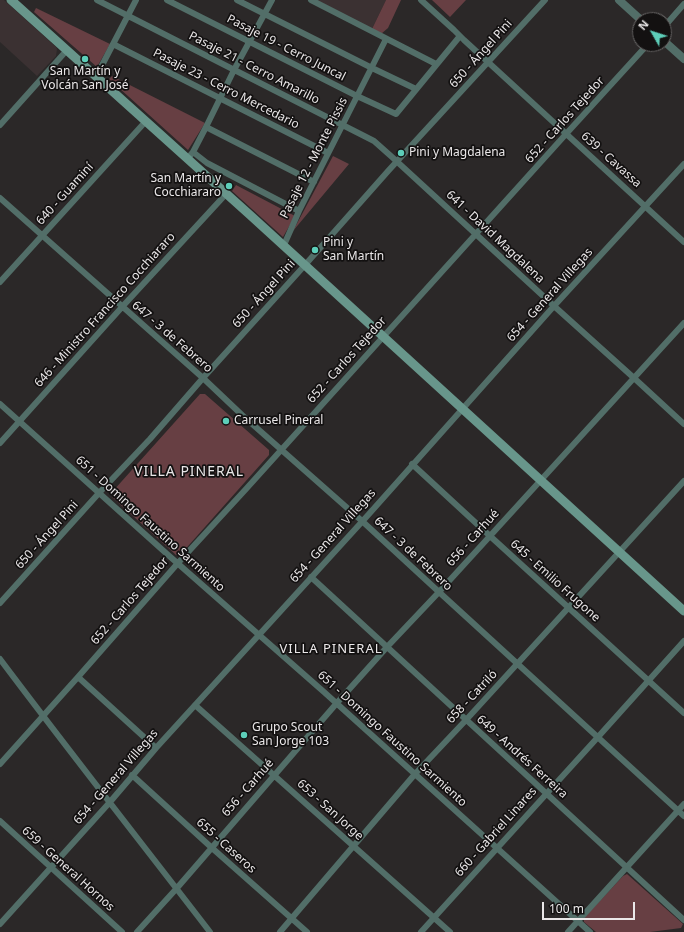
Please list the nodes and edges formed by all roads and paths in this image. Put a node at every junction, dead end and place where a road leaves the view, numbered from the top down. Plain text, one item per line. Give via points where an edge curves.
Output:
1 (11, 0) edge
2 (97, 0) edge
3 (136, 0) edge
4 (167, 0) edge
5 (237, 0) edge
6 (272, 0) edge
7 (311, 0) edge
8 (420, 0) edge
9 (544, 0) edge
10 (619, 0) edge
11 (684, 4) edge
12 (632, 12) edge
13 (265, 14) junction
14 (127, 15) junction
15 (672, 18) edge
16 (460, 36) junction
17 (386, 39) junction
18 (250, 42) junction
19 (113, 44) junction
20 (672, 48) edge
21 (67, 50) junction
22 (641, 52) edge
23 (684, 59) edge
24 (488, 62) junction
25 (436, 64) junction
26 (372, 68) junction
27 (234, 70) junction
28 (95, 75) junction
29 (416, 88) junction
30 (357, 96) junction
31 (220, 98) junction
32 (146, 121) junction
33 (0, 125) edge
34 (342, 125) junction
35 (206, 127) junction
36 (566, 134) junction
37 (328, 153) junction
38 (190, 155) junction
39 (398, 162) junction
40 (684, 164) edge
41 (314, 182) junction
42 (226, 194) junction
43 (0, 198) edge
44 (646, 207) junction
45 (299, 211) junction
46 (476, 234) junction
47 (42, 235) junction
48 (684, 242) edge
49 (284, 245) junction
50 (305, 265) junction
51 (0, 282) edge
52 (554, 306) junction
53 (122, 307) junction
54 (684, 323) edge
55 (384, 336) junction
56 (203, 378) junction
57 (634, 378) junction
58 (0, 404) edge
59 (463, 408) junction
60 (19, 421) junction
61 (684, 424) edge
62 (0, 443) edge
63 (282, 449) junction
64 (412, 464) junction
65 (541, 480) junction
66 (684, 481) edge
67 (99, 493) junction
68 (362, 521) junction
69 (490, 536) junction
70 (620, 552) junction
71 (178, 563) junction
72 (311, 577) junction
73 (438, 592) junction
74 (0, 603) edge
75 (569, 607) junction
76 (684, 611) edge
77 (258, 634) junction
78 (684, 641) edge
79 (387, 647) junction
80 (0, 659) edge
81 (517, 664) junction
82 (78, 677) junction
83 (649, 680) junction
84 (336, 704) junction
85 (195, 705) junction
86 (684, 713) edge
87 (43, 716) junction
88 (466, 720) junction
89 (598, 737) junction
90 (156, 748) junction
91 (0, 764) edge
92 (415, 774) junction
93 (132, 775) junction
94 (274, 776) junction
95 (546, 793) junction
96 (110, 802) junction
97 (684, 804) edge
98 (679, 810) junction
99 (684, 816) edge
100 (0, 821) edge
101 (354, 847) junction
102 (212, 848) junction
103 (497, 848) junction
104 (51, 868) junction
105 (626, 868) junction
106 (177, 888) junction
107 (433, 918) junction
108 (292, 919) junction
109 (578, 920) junction
110 (684, 920) edge
111 (0, 924) edge
112 (122, 932) edge
113 (137, 932) edge
114 (210, 932) edge
115 (280, 932) edge
116 (307, 932) edge
117 (421, 932) edge
118 (450, 932) edge
119 (568, 932) edge
120 (590, 932) edge

1 - 21 main road
2 - 14 street, Pasaje 21 - Cerro Amarillo
3 - 14 street
4 - 18 street, Pasaje 19 - Cerro Juncal
5 - 13 street
6 - 13 street
7 - 17 street
8 - 16 street, 639 - Cavassa
9 - 24 street, 650 - Ángel Pini
10 - 12 street
11 - 15 street
13 - 18 street
13 - 26 street
14 - 19 street
14 - 27 street, Pasaje 21 - Cerro Amarillo
16 - 24 street, 639 - Cavassa
16 - 25 street
17 - 25 street
17 - 26 street, Pasaje 12 - Monte Pissis
18 - 27 street
18 - 30 street, Pasaje 19 - Cerro Juncal
19 - 28 street
19 - 31 street, Pasaje 23 - Cerro Mercedario
20 - 23 street
21 - 28 main road
21 - 33 street
22 - 36 street, 652 - Carlos Tejedor
24 - 36 street, 639 - Cavassa
24 - 39 street, 650 - Ángel Pini
25 - 29 street
26 - 29 street
26 - 30 street, Pasaje 12 - Monte Pissis
27 - 31 street
27 - 34 street, Pasaje 21 - Cerro Amarillo
28 - 32 main road
29 - 30 street, Pasaje 19 - Cerro Juncal via 396,114
30 - 34 street, Pasaje 12 - Monte Pissis
31 - 35 street
31 - 37 street, Pasaje 23 - Cerro Mercedario
32 - 38 main road
32 - 47 street, 640 - Guaminí
34 - 37 street, Pasaje 12 - Monte Pissis
34 - 39 street, Pasaje 21 - Cerro Amarillo via 374,141
35 - 38 street
35 - 41 street
36 - 44 street, 639 - Cavassa
36 - 46 street, 652 - Carlos Tejedor
37 - 41 street, Pasaje 12 - Monte Pissis
38 - 42 main road
38 - 45 street
39 - 46 street, 641 - David Magdalena
39 - 50 street, 650 - Ángel Pini
40 - 44 street, 654 - General Villegas
41 - 45 street, Pasaje 12 - Monte Pissis
42 - 49 main road
42 - 53 street, 646 - Ministro Francisco Cocchiararo
43 - 47 street, 647 - 3 de Febrero
44 - 48 street, 639 - Cavassa
44 - 52 street, 654 - General Villegas
45 - 49 street, Pasaje 12 - Monte Pissis
46 - 52 street, 641 - David Magdalena
46 - 55 street, 652 - Carlos Tejedor
47 - 51 street, 640 - Guaminí
47 - 53 street, 647 - 3 de Febrero
49 - 50 main road
50 - 55 main road
50 - 56 street, 650 - Ángel Pini
52 - 57 street, 641 - David Magdalena
52 - 59 street, 654 - General Villegas
53 - 56 street, 647 - 3 de Febrero
53 - 60 street, 646 - Ministro Francisco Cocchiararo
54 - 57 street, 656 - Carhué
55 - 59 main road
55 - 63 street, 652 - Carlos Tejedor
56 - 63 street, 647 - 3 de Febrero
56 - 67 street, 650 - Ángel Pini
57 - 61 street, 641 - David Magdalena
57 - 65 street, 656 - Carhué
58 - 60 street, 651 - Domingo Faustino Sarmiento
59 - 64 street, 654 - General Villegas
59 - 65 main road
60 - 62 street, 646 - Ministro Francisco Cocchiararo
60 - 67 street, 651 - Domingo Faustino Sarmiento
63 - 68 street, 647 - 3 de Febrero
63 - 71 street, 652 - Carlos Tejedor
64 - 68 street, 654 - General Villegas
64 - 69 street, 645 - Emilio Frugone
65 - 69 street, 656 - Carhué
65 - 70 main road
66 - 70 street, 658 - Catriló
67 - 71 street, 651 - Domingo Faustino Sarmiento
67 - 74 street, 650 - Ángel Pini
68 - 72 street, 654 - General Villegas
68 - 73 street, 647 - 3 de Febrero
69 - 73 street, 656 - Carhué
69 - 75 street, 645 - Emilio Frugone
70 - 75 street, 658 - Catriló
70 - 76 main road
71 - 77 street, 651 - Domingo Faustino Sarmiento
71 - 82 street, 652 - Carlos Tejedor
72 - 77 street, 654 - General Villegas
72 - 79 street, 649 - Andrés Ferreira
73 - 79 street, 656 - Carhué
73 - 81 street, 647 - 3 de Febrero
75 - 81 street, 658 - Catriló
75 - 83 street, 645 - Emilio Frugone
77 - 84 street, 651 - Domingo Faustino Sarmiento
77 - 85 street, 654 - General Villegas
78 - 83 street, 660 - Gabriel Linares
79 - 84 street, 656 - Carhué
79 - 88 street, 649 - Andrés Ferreira
80 - 87 street
81 - 88 street, 658 - Catriló
81 - 89 street, 647 - 3 de Febrero
82 - 87 street, 652 - Carlos Tejedor
82 - 90 street
83 - 86 street, 645 - Emilio Frugone
83 - 89 street, 660 - Gabriel Linares
84 - 92 street, 651 - Domingo Faustino Sarmiento
84 - 94 street, 656 - Carhué
85 - 90 street, 654 - General Villegas
85 - 94 street, 653 - San Jorge
87 - 91 street, 652 - Carlos Tejedor
87 - 96 street
88 - 92 street, 658 - Catriló
88 - 95 street, 649 - Andrés Ferreira
89 - 95 street, 660 - Gabriel Linares
89 - 98 street, 647 - 3 de Febrero
90 - 93 street, 654 - General Villegas
92 - 101 street, 658 - Catriló
92 - 103 street, 651 - Domingo Faustino Sarmiento
93 - 96 street, 654 - General Villegas
93 - 102 street, 655 - Caseros
94 - 101 street, 653 - San Jorge
94 - 102 street, 656 - Carhué
95 - 103 street, 660 - Gabriel Linares
95 - 105 street, 649 - Andrés Ferreira
96 - 104 street, 654 - General Villegas
96 - 106 street
97 - 98 street
98 - 99 street, 647 - 3 de Febrero
98 - 105 street
100 - 104 street, 659 - General Hornos
101 - 107 street, 653 - San Jorge
101 - 108 street, 658 - Catriló
102 - 106 street, 656 - Carhué
102 - 108 street, 655 - Caseros
103 - 107 street, 660 - Gabriel Linares
103 - 109 street, 651 - Domingo Faustino Sarmiento
104 - 111 street, 654 - General Villegas
104 - 112 street, 659 - General Hornos
105 - 109 street
105 - 110 street, 649 - Andrés Ferreira
106 - 113 street, 656 - Carhué
106 - 114 street
107 - 117 street, 660 - Gabriel Linares
107 - 118 street, 653 - San Jorge
108 - 115 street, 658 - Catriló
108 - 116 street, 655 - Caseros
109 - 119 street
109 - 120 street, 651 - Domingo Faustino Sarmiento

